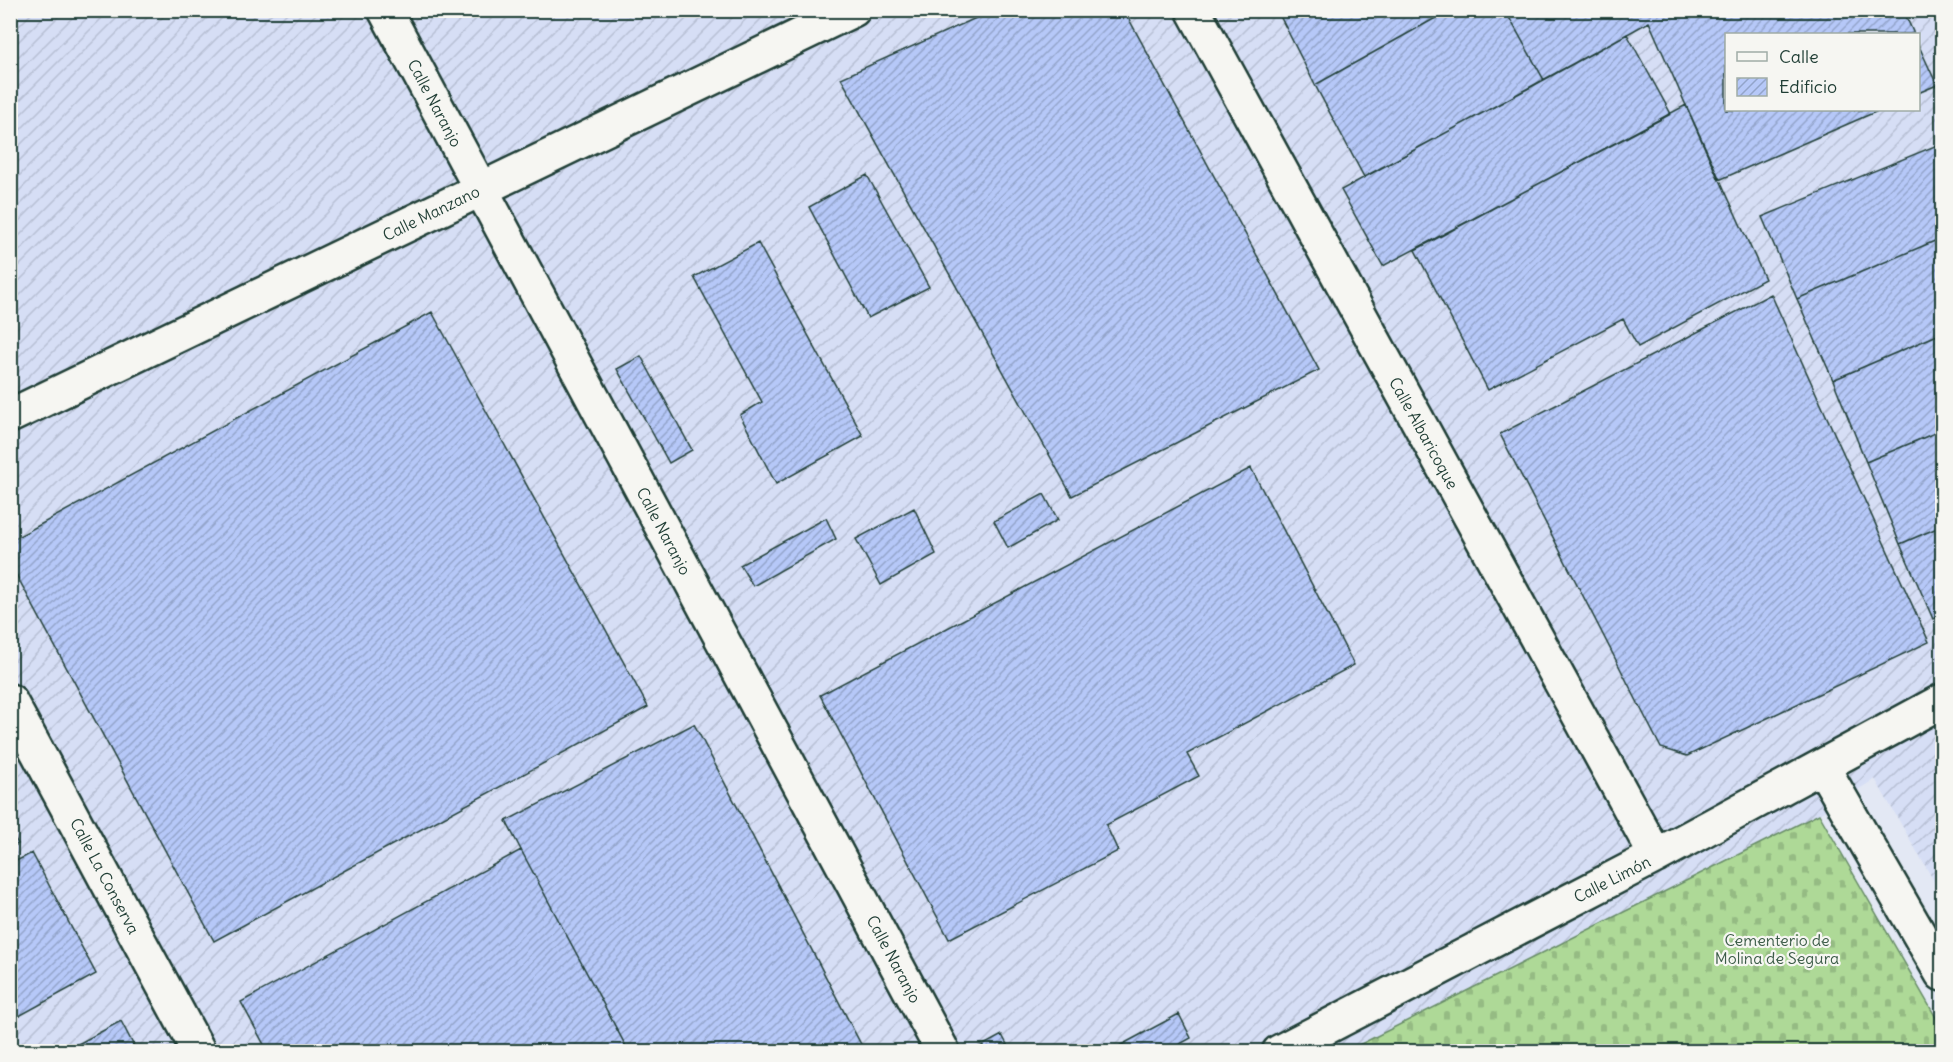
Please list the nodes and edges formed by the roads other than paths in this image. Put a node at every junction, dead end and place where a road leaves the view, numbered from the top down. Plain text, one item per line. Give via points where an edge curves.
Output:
1 (385, 10) edge
2 (853, 10) edge
3 (1193, 10) edge
4 (481, 189) junction
5 (10, 416) edge
6 (10, 701) edge
7 (1942, 701) edge
8 (1822, 766) junction
9 (1656, 856) junction
10 (1942, 974) edge
11 (199, 1052) edge
12 (943, 1052) edge
13 (1279, 1052) edge

1 - 4 street, Calle Naranjo
2 - 4 street, Calle Manzano
3 - 9 street, Calle Albaricoque
4 - 5 street, Calle Manzano
4 - 12 street, Calle Naranjo
6 - 11 street, Calle La Conserva
7 - 8 street, Calle Limón
8 - 9 street, Calle Limón
8 - 10 street
9 - 13 street, Calle Limón

